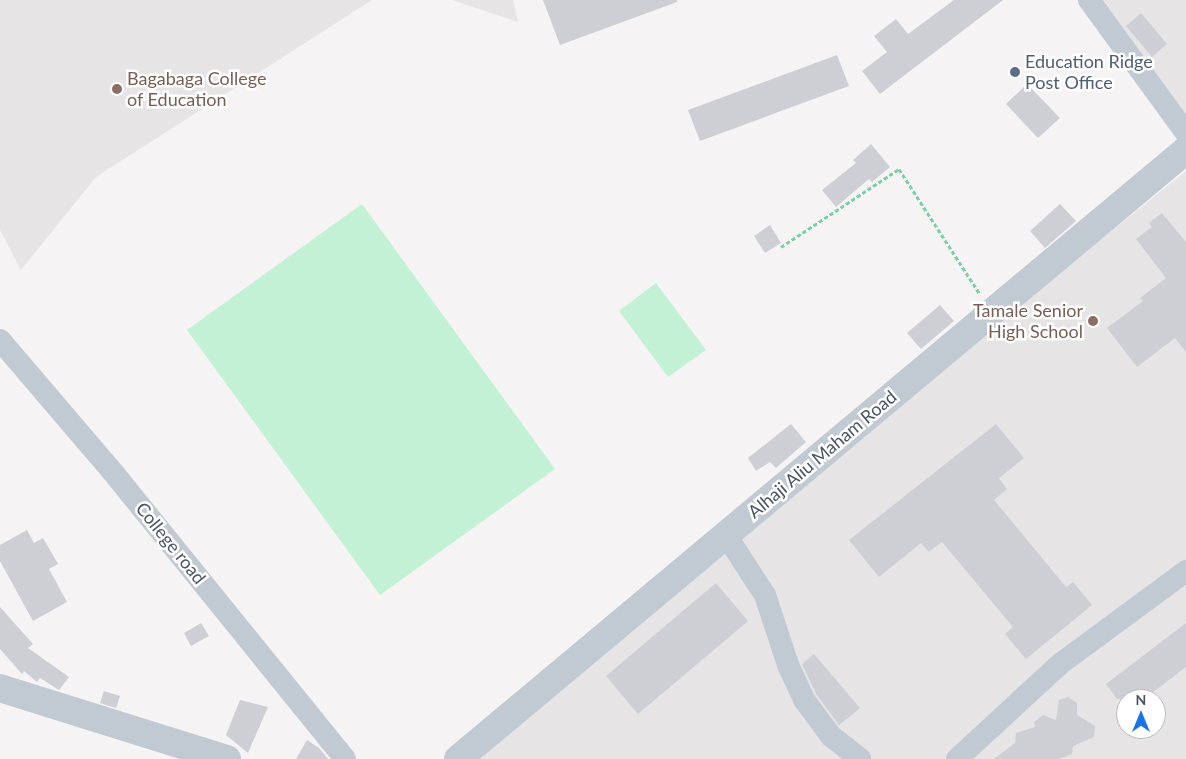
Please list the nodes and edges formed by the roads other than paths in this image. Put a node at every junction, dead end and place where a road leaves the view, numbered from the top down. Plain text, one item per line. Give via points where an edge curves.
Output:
1 (1089, 0) edge
2 (1186, 133) edge
3 (1186, 150) edge
4 (0, 340) edge
5 (726, 535) junction
6 (1186, 571) edge
7 (0, 688) edge
8 (342, 754) edge
9 (227, 759) edge
10 (458, 759) edge
11 (860, 759) edge
12 (957, 759) edge

1 - 2 street
3 - 5 street, Alhaji Aliu Maham Road
4 - 8 street, College road via 116,476
5 - 10 street, Alhaji Aliu Maham Road
5 - 11 street via 765,595 788,665 805,702 831,736
6 - 12 street via 1060,664
7 - 9 street

